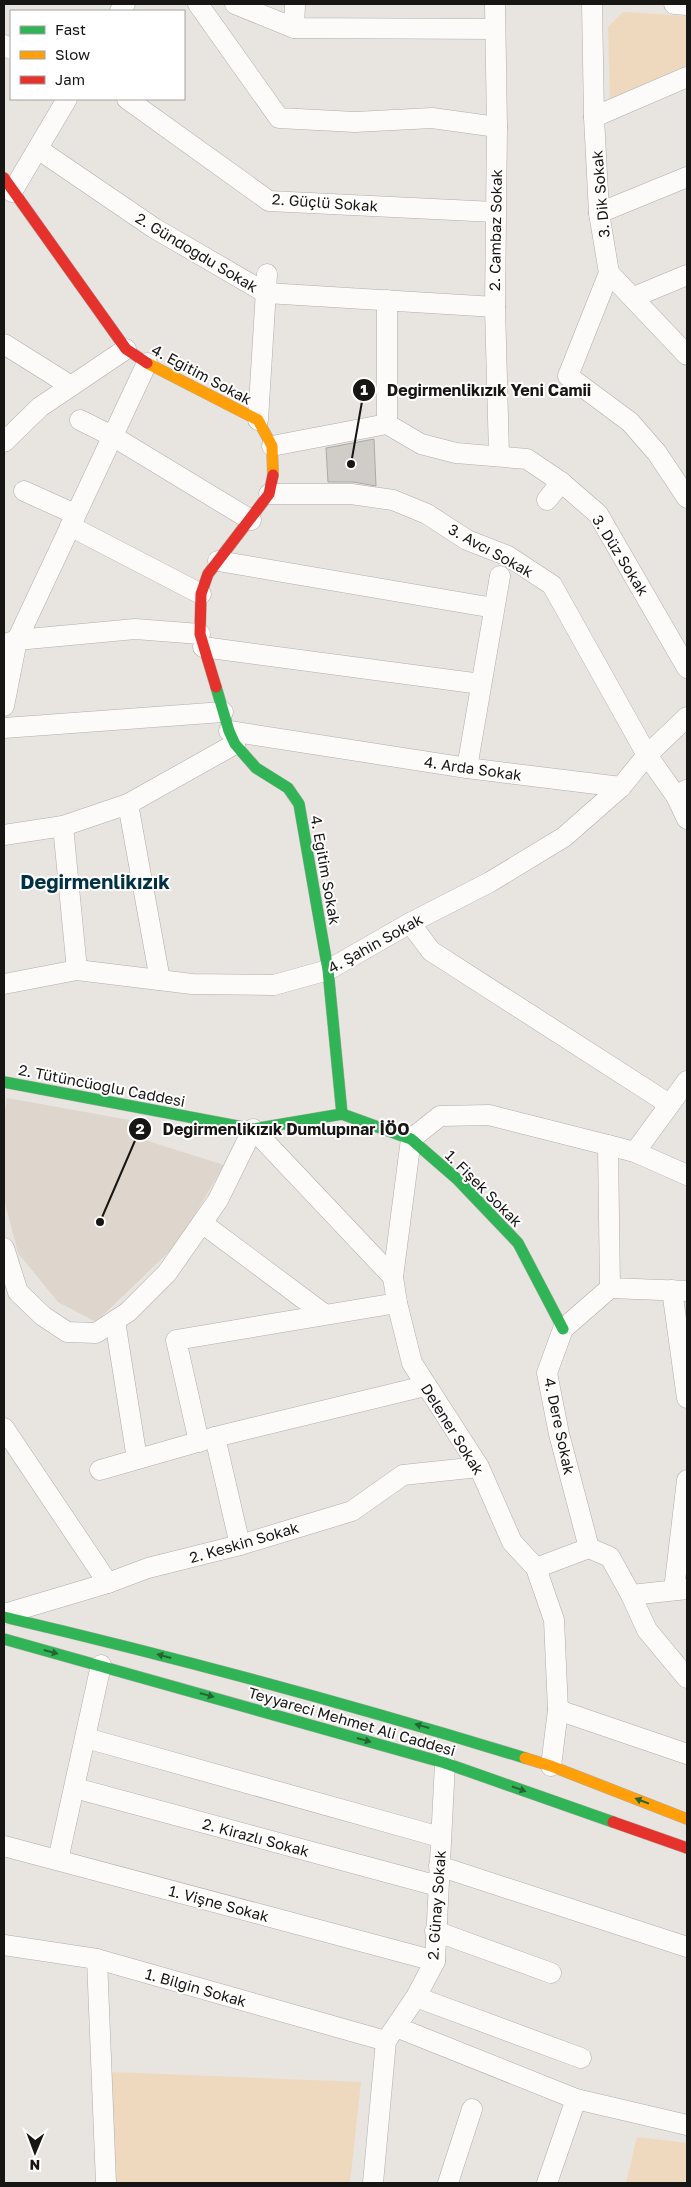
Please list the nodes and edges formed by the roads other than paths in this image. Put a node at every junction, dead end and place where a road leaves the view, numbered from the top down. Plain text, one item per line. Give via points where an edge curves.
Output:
1 (198, 4) edge
2 (235, 4) edge
3 (295, 4) edge
4 (495, 4) edge
5 (592, 4) edge
6 (674, 4) edge
7 (687, 5) edge
8 (294, 28) junction
9 (495, 28) junction
10 (687, 77) edge
11 (66, 100) edge
12 (129, 100) edge
13 (594, 117) junction
14 (497, 127) junction
15 (38, 149) junction
16 (687, 177) edge
17 (8, 185) edge
18 (495, 212) junction
19 (599, 213) junction
20 (609, 273) junction
21 (687, 275) edge
22 (266, 283) junction
23 (634, 297) junction
24 (387, 300) junction
25 (494, 307) junction
26 (4, 344) edge
27 (126, 349) junction
28 (687, 355) edge
29 (147, 363) junction
30 (71, 386) junction
31 (80, 420) dead end
32 (258, 420) junction
33 (387, 424) junction
34 (114, 437) junction
35 (4, 442) edge
36 (272, 446) junction
37 (498, 456) junction
38 (561, 482) junction
39 (24, 491) dead end
40 (269, 494) junction
41 (687, 498) edge
42 (547, 500) dead end
43 (72, 520) junction
44 (250, 520) junction
45 (218, 561) junction
46 (500, 576) dead end
47 (201, 594) junction
48 (494, 608) junction
49 (201, 640) junction
50 (11, 642) edge
51 (687, 668) edge
52 (481, 684) junction
53 (4, 706) edge
54 (223, 712) junction
55 (687, 717) edge
56 (4, 728) edge
57 (232, 738) junction
58 (646, 755) junction
59 (467, 768) junction
60 (621, 787) junction
61 (684, 794) edge
62 (128, 804) junction
63 (687, 819) edge
64 (63, 826) junction
65 (4, 835) edge
66 (410, 923) junction
67 (76, 970) junction
68 (328, 970) junction
69 (160, 980) junction
70 (4, 984) edge
71 (4, 1082) edge
72 (687, 1082) edge
73 (669, 1104) junction
74 (342, 1114) junction
75 (253, 1129) junction
76 (411, 1139) junction
77 (608, 1146) junction
78 (636, 1152) junction
79 (687, 1175) edge
80 (202, 1223) junction
81 (4, 1253) edge
82 (393, 1276) junction
83 (610, 1288) junction
84 (680, 1291) edge
85 (397, 1303) junction
86 (324, 1314) junction
87 (115, 1320) junction
88 (563, 1329) junction
89 (425, 1386) junction
90 (687, 1398) edge
91 (4, 1428) edge
92 (207, 1440) junction
93 (137, 1458) junction
94 (479, 1467) junction
95 (100, 1470) dead end
96 (687, 1480) edge
97 (240, 1545) junction
98 (589, 1548) junction
99 (536, 1568) junction
100 (108, 1583) junction
101 (681, 1589) edge
102 (631, 1595) junction
103 (4, 1615) edge
104 (4, 1639) edge
105 (101, 1665) junction
106 (687, 1678) edge
107 (558, 1710) junction
108 (86, 1738) junction
109 (687, 1754) edge
110 (445, 1763) junction
111 (551, 1766) junction
112 (75, 1788) junction
113 (687, 1819) edge
114 (440, 1837) junction
115 (4, 1846) edge
116 (687, 1848) edge
117 (58, 1860) junction
118 (438, 1876) junction
119 (435, 1931) junction
120 (4, 1945) edge
121 (687, 1947) edge
122 (97, 1958) junction
123 (434, 1961) junction
124 (551, 1973) dead end
125 (416, 1997) junction
126 (391, 2034) junction
127 (580, 2058) dead end
128 (576, 2099) junction
129 (472, 2109) dead end
130 (687, 2125) edge
131 (106, 2183) edge
132 (373, 2183) edge
133 (448, 2183) edge
134 (547, 2183) edge

1 - 14 street via 279,118 355,122 432,118
2 - 8 street
3 - 8 street
4 - 9 street, 2. Cambaz Sokak
5 - 13 street, 3. Dik Sokak
6 - 7 street
8 - 9 street
9 - 14 street, 2. Cambaz Sokak
10 - 13 street
11 - 15 street
12 - 18 street, 2. Güçlü Sokak via 270,194
13 - 19 street, 3. Dik Sokak
14 - 18 street, 2. Cambaz Sokak
15 - 17 street
15 - 22 street, 2. Gündoğdu Sokak via 154,228
16 - 19 street
17 - 27 street, 4. Eğitim Sokak
18 - 25 street, 2. Cambaz Sokak
19 - 20 street, 3. Dik Sokak
20 - 23 street
20 - 41 street via 568,376 630,422 657,453
21 - 23 street
22 - 24 street, 2. Gündoğdu Sokak
22 - 32 street
23 - 28 street
24 - 25 street, 2. Gündoğdu Sokak
24 - 33 street
25 - 37 street, 2. Cambaz Sokak
26 - 30 street
27 - 29 street, 4. Eğitim Sokak
27 - 30 street
29 - 32 street, 4. Eğitim Sokak
29 - 34 street
30 - 35 street via 40,406
31 - 34 street
32 - 36 street, 4. Eğitim Sokak
33 - 36 street
33 - 37 street, 3. Düz Sokak via 421,444 456,453
34 - 43 street
34 - 44 street
36 - 40 street, 4. Eğitim Sokak via 274,468
37 - 38 street, 3. Düz Sokak via 527,459
38 - 42 street
38 - 51 street, 3. Düz Sokak via 598,514
39 - 43 street
40 - 44 street, 4. Eğitim Sokak
40 - 58 street, 3. Avcı Sokak via 351,494 393,500 427,514 467,540 508,556 552,586
43 - 47 street
43 - 50 street
44 - 45 street, 4. Eğitim Sokak
45 - 47 street, 4. Eğitim Sokak via 208,574
45 - 48 street
46 - 48 street
47 - 49 street, 4. Eğitim Sokak
48 - 52 street
49 - 50 street via 135,629
49 - 52 street
49 - 54 street, 4. Eğitim Sokak
50 - 53 street
52 - 59 street
54 - 56 street
54 - 57 street, 4. Eğitim Sokak
55 - 58 street
57 - 59 street, 4. Arda Sokak
57 - 62 street
57 - 68 street, 4. Eğitim Sokak via 256,768 288,788 299,804
58 - 60 street
58 - 61 street, 3. Avcı Sokak
59 - 60 street, 4. Arda Sokak
60 - 66 street, 4. Şahin Sokak via 564,837 490,882
61 - 63 street, 3. Avcı Sokak
62 - 64 street
62 - 69 street
64 - 65 street
64 - 67 street
66 - 68 street, 4. Şahin Sokak
66 - 73 street via 430,951
67 - 69 street, 4. Şahin Sokak
67 - 70 street, 4. Şahin Sokak
68 - 69 street, 4. Şahin Sokak via 274,985 192,984
68 - 74 street, 4. Eğitim Sokak
71 - 75 street, 2. Tütüncüoğlu Caddesi
72 - 73 street
73 - 78 street
74 - 75 street, 2. Tütüncüoğlu Caddesi
74 - 76 street, 1. Fişek Sokak
75 - 80 street via 218,1200
75 - 82 street
76 - 77 street via 440,1116 489,1115
76 - 82 street, Delener Sokak
76 - 88 street, 1. Fişek Sokak via 458,1179 518,1243
77 - 78 street
77 - 83 street
78 - 79 street
80 - 86 street
80 - 87 street via 167,1273 128,1312
81 - 87 street via 18,1292 42,1316 66,1332 96,1333
82 - 85 street, Delener Sokak
83 - 84 street
83 - 88 street
84 - 90 street
85 - 86 street
85 - 89 street, Delener Sokak via 412,1363
86 - 92 street via 176,1340
87 - 93 street
88 - 98 street, 4. Dere Sokak via 548,1373 559,1434
89 - 92 street
89 - 94 street, Delener Sokak
91 - 100 street
92 - 93 street
92 - 97 street
93 - 95 street
94 - 97 street, 2. Keskin Sokak via 403,1475 352,1511
94 - 99 street, Delener Sokak via 512,1542
96 - 101 street
97 - 100 street, 2. Keskin Sokak via 148,1568
98 - 99 street
98 - 102 street via 610,1557
99 - 107 street, Delener Sokak via 554,1620
100 - 103 street, 2. Keskin Sokak
101 - 102 street
102 - 106 street via 647,1630
111 -> 103 street, Teyyareci Mehmet Ali Caddesi via 425,1727
104 -> 105 street, Teyyareci Mehmet Ali Caddesi
105 - 108 street
105 -> 110 street, Teyyareci Mehmet Ali Caddesi
107 - 109 street
107 - 111 street, Delener Sokak
108 - 112 street
108 - 114 street
110 - 114 street, 2. Günay Sokak
110 -> 116 street, Teyyareci Mehmet Ali Caddesi
113 -> 111 street, Teyyareci Mehmet Ali Caddesi
112 - 117 street
112 - 118 street, 2. Kirazlı Sokak
114 - 118 street, 2. Günay Sokak
115 - 117 street, 1. Vişne Sokak
117 - 123 street, 1. Vişne Sokak
118 - 119 street, 2. Günay Sokak
118 - 121 street, 2. Kirazlı Sokak
119 - 123 street, 2. Günay Sokak
119 - 124 street
120 - 122 street, 1. Bilgin Sokak
122 - 126 street, 1. Bilgin Sokak
122 - 131 street
123 - 125 street, 2. Günay Sokak
125 - 126 street, 2. Günay Sokak
125 - 127 street
126 - 128 street, 1. Bilgin Sokak
126 - 132 street, 2. Günay Sokak
128 - 130 street, 1. Bilgin Sokak
128 - 134 street
129 - 133 street

